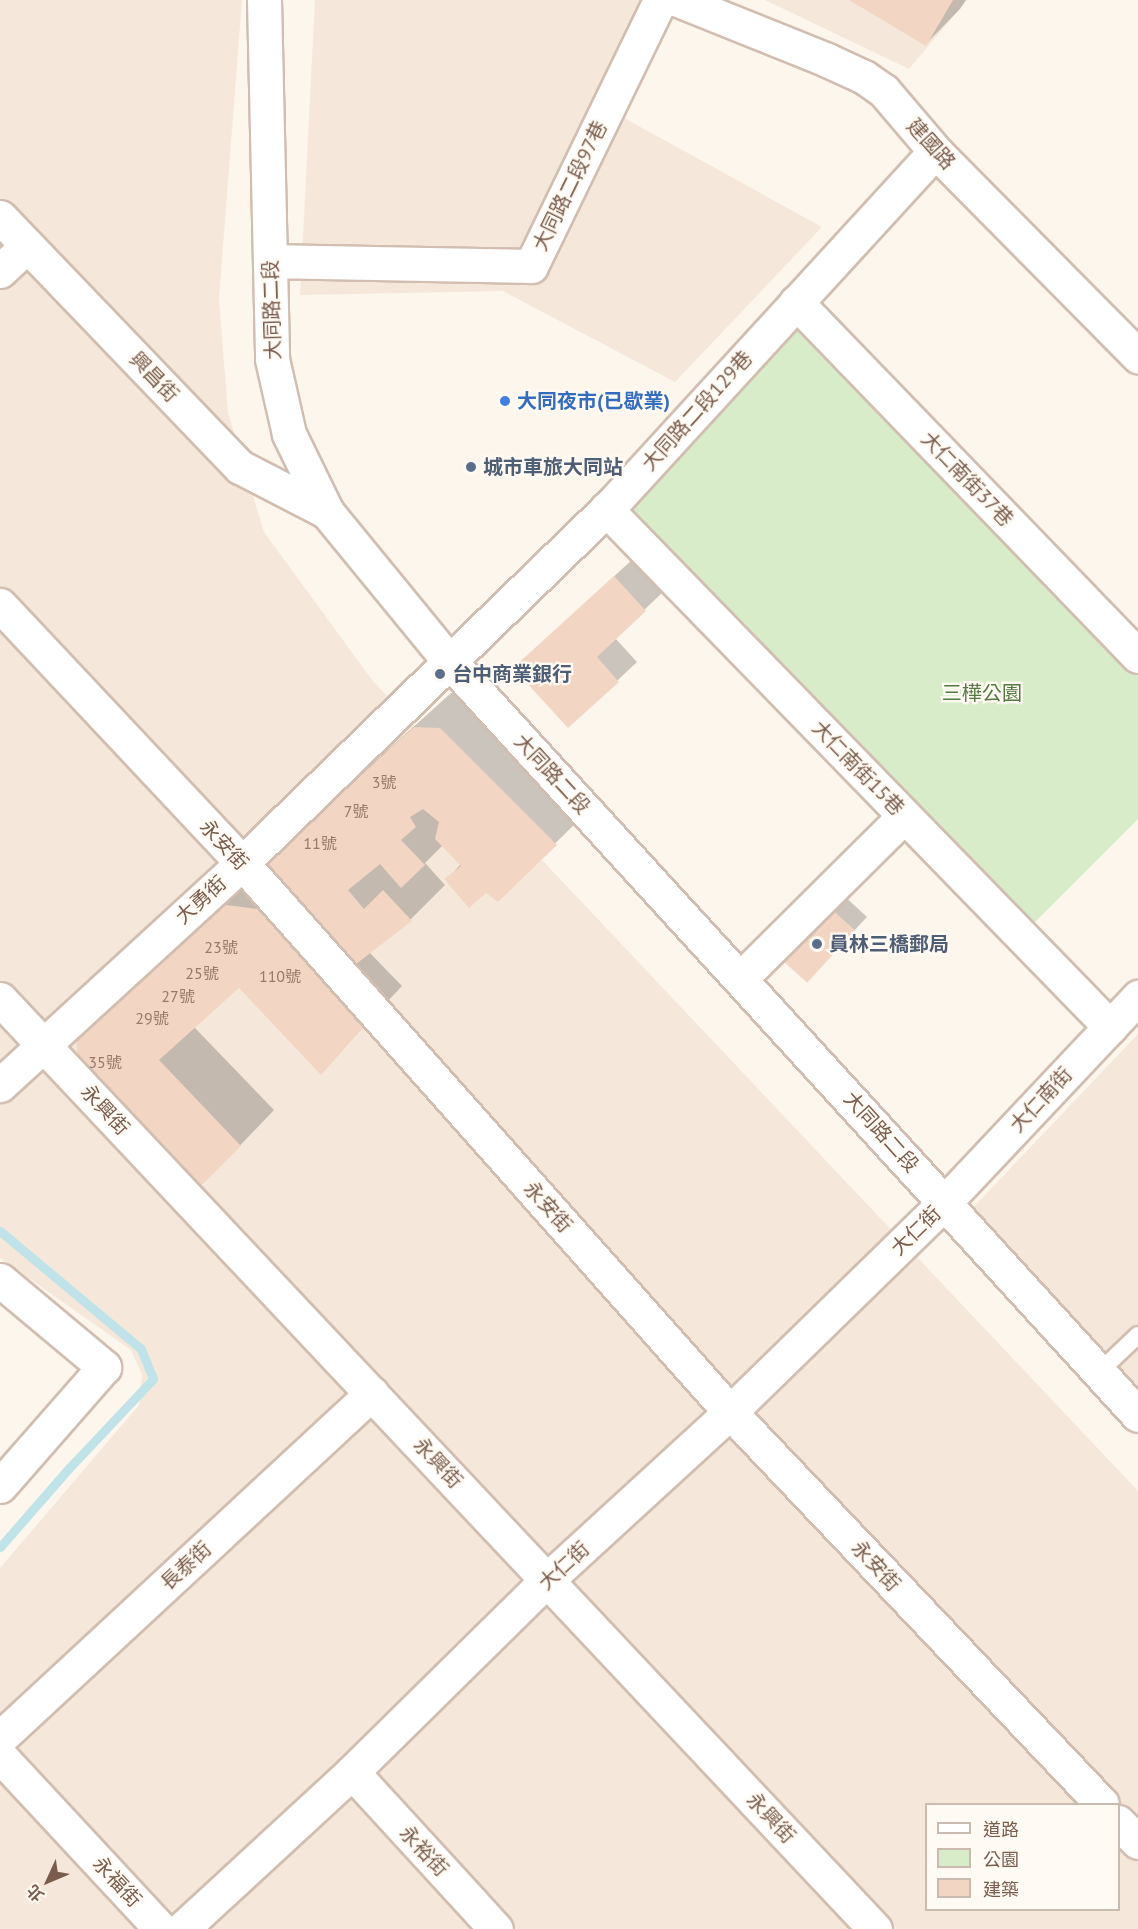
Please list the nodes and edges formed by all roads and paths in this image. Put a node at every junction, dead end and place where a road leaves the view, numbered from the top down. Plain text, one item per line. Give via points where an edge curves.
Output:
1 (264, 0) edge
2 (660, 0) edge
3 (678, 0) edge
4 (935, 151) junction
5 (0, 217) edge
6 (27, 246) junction
7 (270, 261) junction
8 (0, 271) edge
9 (796, 302) junction
10 (1138, 356) edge
11 (606, 509) junction
12 (327, 512) junction
13 (0, 605) edge
14 (1138, 656) edge
15 (449, 661) junction
16 (904, 816) junction
17 (242, 863) junction
18 (740, 979) junction
19 (1138, 997) edge
20 (0, 999) edge
21 (1110, 1027) junction
22 (42, 1044) junction
23 (0, 1085) edge
24 (945, 1202) junction
25 (0, 1280) edge
26 (1138, 1335) edge
27 (1098, 1373) junction
28 (372, 1393) junction
29 (730, 1412) junction
30 (1138, 1415) edge
31 (0, 1486) edge
32 (548, 1580) junction
33 (0, 1738) edge
34 (0, 1756) edge
35 (352, 1772) junction
36 (1101, 1803) edge
37 (1120, 1823) edge
38 (1138, 1842) edge
39 (161, 1929) edge
40 (182, 1929) edge
41 (496, 1929) edge
42 (876, 1929) edge

1 - 7 street, 大同路二段
2 - 7 street, 大同路二段97巷 via 531,266
3 - 4 street, 建國路 via 864,77 884,91
4 - 9 street, 大同路二段129巷
4 - 10 street, 建國路
5 - 6 street, 興昌街
6 - 8 street
6 - 12 street, 興昌街 via 240,467
7 - 12 street, 大同路二段 via 272,359 289,434
9 - 11 street, 大同路二段129巷
9 - 14 street, 大仁南街37巷
11 - 15 street, 大同路二段129巷
11 - 16 street, 大仁南街15巷
12 - 15 street, 大同路二段
13 - 17 street, 永安街
15 - 17 street, 大勇街
15 - 18 street, 大同路二段
16 - 18 street
16 - 21 street, 大仁南街15巷
17 - 22 street, 大勇街
17 - 29 street, 永安街
18 - 24 street, 大同路二段
19 - 21 street, 大仁南街
20 - 22 street, 永興街
21 - 24 street, 大仁南街
22 - 23 street, 大勇街
22 - 28 street, 永興街
24 - 27 street, 大同路二段
24 - 29 street, 大仁街
25 - 31 street via 104,1367
26 - 27 lane
27 - 30 street, 大同路二段
28 - 32 street, 永興街
28 - 33 street, 長泰街
29 - 32 street, 大仁街
29 - 36 street, 永安街
32 - 35 street, 大仁街
32 - 42 street, 永興街
34 - 39 street, 永福街
35 - 40 street, 大仁街
35 - 41 street, 永裕街
37 - 38 street

